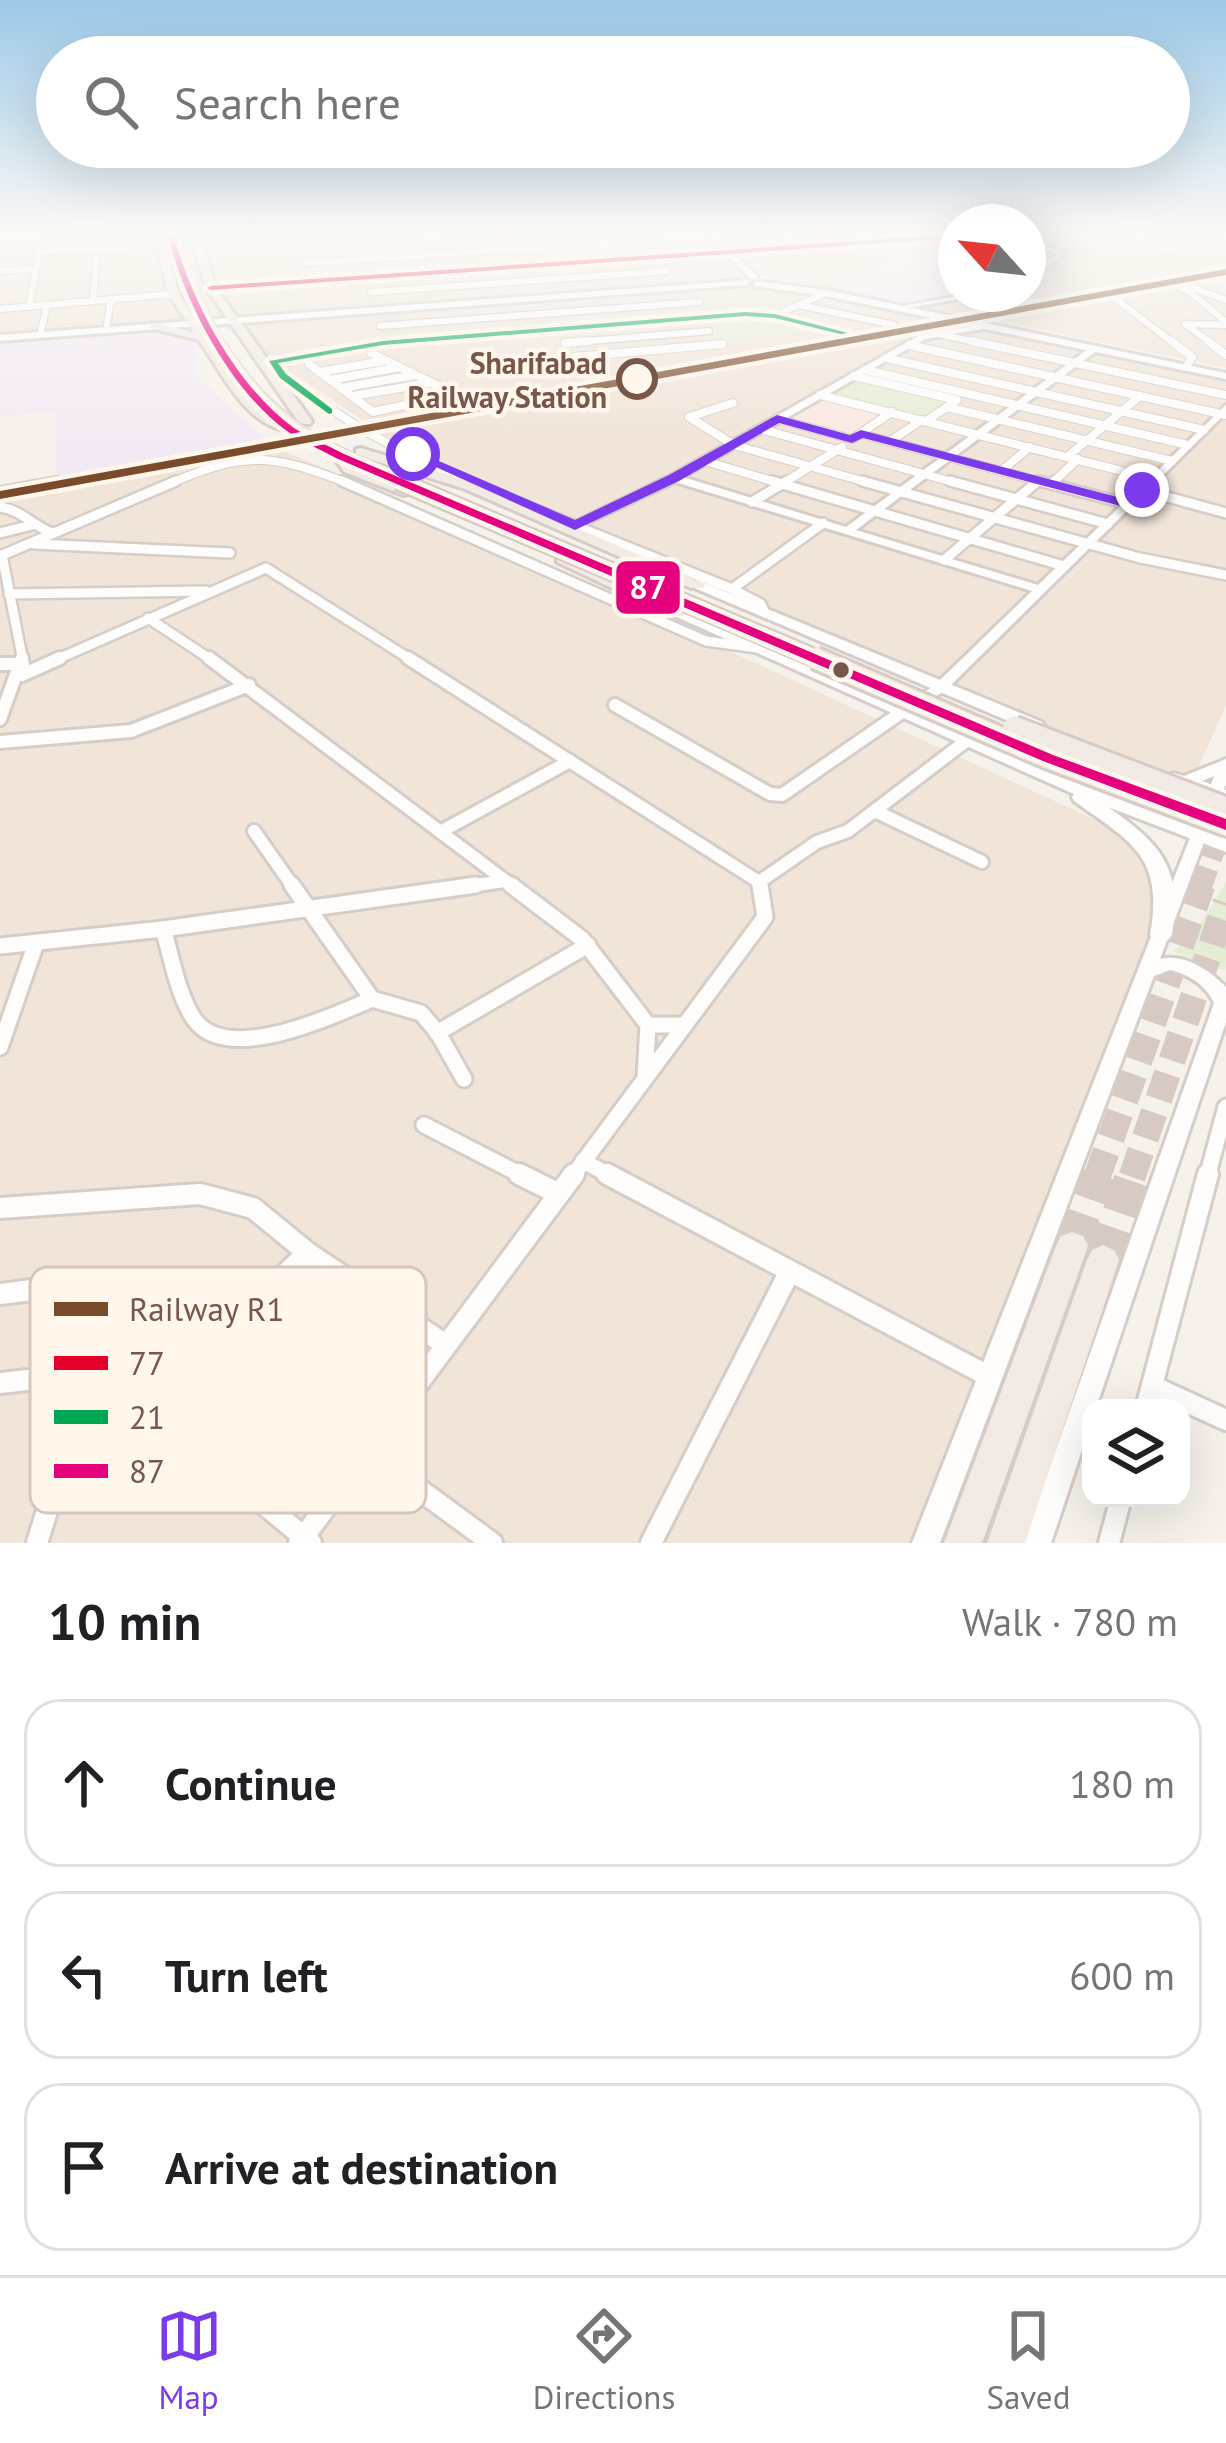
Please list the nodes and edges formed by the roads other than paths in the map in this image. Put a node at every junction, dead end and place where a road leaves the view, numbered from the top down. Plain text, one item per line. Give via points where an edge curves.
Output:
1 (47, 305) joint
2 (110, 305) edge
3 (171, 305) edge
4 (181, 305) edge
5 (197, 305) edge
6 (209, 305) edge
7 (223, 305) edge
8 (375, 305) edge
9 (418, 305) edge
10 (538, 305) edge
11 (660, 305) edge
12 (703, 305) edge
13 (799, 305) joint
14 (888, 305) edge
15 (889, 305) edge
16 (911, 305) edge
17 (1051, 305) edge
18 (1122, 305) edge
19 (29, 307) joint
20 (898, 307) junction
21 (376, 308) junction
22 (0, 309) edge
23 (544, 314) junction
24 (716, 316) junction
25 (775, 316) junction
26 (233, 318) junction
27 (697, 318) junction
28 (191, 321) junction
29 (968, 321) junction
30 (1226, 323) edge
31 (148, 324) junction
32 (107, 325) junction
33 (894, 325) dead end
34 (380, 326) junction
35 (985, 326) junction
36 (555, 329) junction
37 (40, 331) junction
38 (709, 331) junction
39 (844, 333) dead end
40 (938, 334) junction
41 (0, 336) edge
42 (210, 343) junction
43 (565, 343) junction
44 (909, 345) junction
45 (1095, 348) junction
46 (385, 351) junction
47 (1226, 355) edge
48 (574, 357) junction
49 (886, 358) junction
50 (977, 360) junction
51 (1075, 363) junction
52 (309, 364) junction
53 (1188, 364) junction
54 (401, 367) junction
55 (582, 367) dead end
56 (279, 370) junction
57 (866, 370) junction
58 (320, 372) junction
59 (416, 374) junction
60 (957, 374) junction
61 (1226, 374) edge
62 (854, 376) junction
63 (1056, 378) junction
64 (330, 380) junction
65 (431, 382) junction
66 (938, 386) junction
67 (341, 388) junction
68 (1036, 392) junction
69 (927, 393) junction
70 (820, 395) junction
71 (1226, 395) edge
72 (353, 396) junction
73 (1140, 396) junction
74 (733, 403) dead end
75 (1018, 405) junction
76 (946, 407) junction
77 (1122, 411) junction
78 (892, 412) junction
79 (1224, 412) edge
80 (777, 419) junction
81 (1000, 419) junction
82 (924, 420) junction
83 (297, 425) junction
84 (1105, 426) junction
85 (357, 428) junction
86 (761, 429) junction
87 (1204, 430) junction
88 (980, 434) junction
89 (856, 436) junction
90 (1087, 440) junction
91 (890, 441) junction
92 (270, 444) dead end
93 (734, 445) junction
94 (1188, 445) junction
95 (1030, 447) junction
96 (838, 450) junction
97 (361, 452) junction
98 (340, 456) junction
99 (949, 457) junction
100 (1072, 458) junction
101 (705, 461) junction
102 (1172, 461) junction
103 (814, 466) junction
104 (1000, 470) junction
105 (926, 474) junction
106 (674, 478) junction
107 (1154, 478) junction
108 (1038, 481) junction
109 (57, 482) dead end
110 (783, 482) junction
111 (1052, 484) junction
112 (1142, 490) junction
113 (0, 492) edge
114 (902, 492) junction
115 (1017, 499) junction
116 (752, 502) junction
117 (1128, 504) junction
118 (0, 507) edge
119 (876, 511) junction
120 (1226, 513) edge
121 (994, 518) junction
122 (823, 524) junction
123 (1108, 524) junction
124 (32, 525) junction
125 (575, 525) junction
126 (848, 531) junction
127 (0, 533) edge
128 (52, 533) junction
129 (970, 538) junction
130 (27, 544) junction
131 (1087, 544) junction
132 (230, 553) dead end
133 (1, 556) edge
134 (944, 560) junction
135 (1064, 566) junction
136 (1226, 575) edge
137 (697, 584) joint
138 (732, 589) junction
139 (214, 590) junction
140 (1040, 590) junction
141 (9, 593) junction
142 (677, 612) joint
143 (765, 613) junction
144 (148, 618) junction
145 (758, 649) junction
146 (0, 664) edge
147 (22, 670) junction
148 (249, 685) junction
149 (941, 686) junction
150 (615, 705) dead end
151 (902, 712) junction
152 (0, 719) edge
153 (966, 741) junction
154 (0, 742) edge
155 (570, 761) junction
156 (1226, 764) edge
157 (1180, 780) junction
158 (1060, 782) junction
159 (1223, 796) edge
160 (877, 812) junction
161 (1150, 816) junction
162 (1226, 825) edge
163 (254, 831) dead end
164 (440, 832) junction
165 (1199, 835) junction
166 (1226, 846) edge
167 (982, 862) dead end
168 (505, 881) junction
169 (759, 882) junction
170 (308, 908) junction
171 (163, 929) junction
172 (1161, 935) junction
173 (36, 943) junction
174 (588, 945) junction
175 (0, 946) edge
176 (1146, 974) junction
177 (372, 999) junction
178 (1225, 999) edge
179 (648, 1025) junction
180 (685, 1025) junction
181 (437, 1034) junction
182 (0, 1047) edge
183 (645, 1078) junction
184 (464, 1079) dead end
185 (1226, 1107) edge
186 (424, 1125) dead end
187 (583, 1161) junction
188 (559, 1194) junction
189 (0, 1208) edge
190 (308, 1253) junction
191 (293, 1267) edge
192 (329, 1267) edge
193 (790, 1271) junction
194 (30, 1290) edge
195 (0, 1294) edge
196 (426, 1332) edge
197 (446, 1345) junction
198 (426, 1372) edge
199 (991, 1377) junction
200 (30, 1380) edge
201 (0, 1383) edge
202 (1149, 1397) edge
203 (1226, 1420) edge
204 (426, 1494) edge
205 (1118, 1507) edge
206 (47, 1513) edge
207 (271, 1513) edge
208 (324, 1513) edge
209 (304, 1541) edge
210 (37, 1543) edge
211 (493, 1543) edge
212 (651, 1543) edge
213 (926, 1543) edge
214 (963, 1543) edge
215 (1006, 1543) edge
216 (1037, 1543) edge
217 (1108, 1543) edge

1 - 19 street
1 - 37 street
2 - 32 street
3 - 31 highway
4 - 28 highway
5 - 83 highway, bridge via 256,399
6 - 83 highway
7 - 26 highway
8 - 21 street
9 - 21 main road
10 - 23 street
11 - 23 street
12 - 24 street
13 - 25 street
13 - 33 street
14 - 20 main road
15 - 20 main road
16 - 20 street
17 - 29 street
18 - 53 street via 1175,340 1192,357
19 - 22 street
20 - 29 main road
21 - 26 main road
21 - 34 street
23 - 34 street
23 - 36 street
24 - 25 street
24 - 27 street
25 - 39 street
26 - 28 main road
26 - 83 highway
27 - 36 street
27 - 38 street
28 - 31 main road
28 - 42 highway
29 - 35 main road
29 - 53 main road
30 - 47 street via 1185,325
31 - 32 main road
31 - 41 main road
31 - 42 highway
32 - 37 main road
34 - 46 street
35 - 40 street
35 - 45 main road
36 - 43 street
36 - 46 street
37 - 41 main road
38 - 43 street
38 - 48 street via 722,344
40 - 44 street
40 - 51 street
42 - 83 highway, bridge via 254,410
43 - 48 street
44 - 49 street
44 - 50 street
45 - 51 street
45 - 61 main road
46 - 52 street
46 - 54 street
46 - 56 street via 273,361
46 - 58 street
48 - 55 street
49 - 57 street
49 - 60 street
50 - 60 street
50 - 63 street
51 - 63 street
51 - 71 street
52 - 56 street
52 - 58 street
53 - 61 main road
54 - 59 street
54 - 64 street
56 - 85 street
57 - 62 street
57 - 66 street
58 - 64 street
59 - 65 street
59 - 67 street
60 - 66 street
60 - 68 street
62 - 69 street
62 - 70 street
63 - 68 street
63 - 73 street
64 - 67 street
65 - 72 street
65 - 72 street via 447,390 366,406
66 - 69 street
66 - 75 street
67 - 72 street
68 - 75 street
68 - 77 street
69 - 76 street via 958,400
70 - 78 street
70 - 80 street
73 - 77 street
73 - 79 street
74 - 93 street via 689,417
75 - 81 street
75 - 84 street
76 - 81 street
76 - 82 street
77 - 84 street
77 - 87 street
78 - 82 street
78 - 89 street
79 - 87 street
80 - 86 street
80 - 89 street
81 - 88 street
81 - 90 street
82 - 88 street
82 - 91 street
83 - 97 highway
83 - 98 highway, bridge
84 - 90 street
84 - 94 street
85 - 92 street
85 - 125 street
86 - 93 street
86 - 96 street
87 - 94 street
88 - 95 street
88 - 99 street
89 - 91 street
89 - 96 street
90 - 100 street
90 - 102 street
91 - 99 street
93 - 101 street
93 - 103 street
94 - 102 street
95 - 100 street
95 - 104 street
96 - 103 street
96 - 105 street
97 - 137 highway via 470,486
97 - 159 highway, bridge via 1062,748
98 - 142 highway, bridge via 349,469
98 - 162 highway, bridge via 1048,758
99 - 104 street
99 - 105 street
100 - 107 street
100 - 111 street
101 - 106 street
101 - 110 street
102 - 107 street
103 - 110 street
103 - 114 street
104 - 108 street
105 - 114 street
105 - 115 street
106 - 116 street
106 - 125 street
107 - 112 street
108 - 111 street
108 - 115 street
109 - 113 street
110 - 116 street
110 - 119 street
111 - 117 street
112 - 117 street
112 - 120 street
114 - 119 street
114 - 121 street
115 - 121 street
115 - 123 street
116 - 122 street
117 - 123 street
118 - 124 street via 16,508
119 - 126 street
119 - 129 street
121 - 129 street
121 - 131 street
122 - 126 street
122 - 138 street
123 - 131 street
124 - 127 street
124 - 128 street
125 - 138 street
126 - 134 street
128 - 130 street
128 - 145 street via 210,466 286,459 706,641
129 - 134 street
129 - 135 street
130 - 132 street
130 - 133 street
131 - 135 street
131 - 136 street
133 - 141 street
134 - 140 street
135 - 140 street
137 - 143 main road
138 - 143 street
139 - 141 street
139 - 144 street
139 - 155 street via 266,568
140 - 149 street
141 - 147 street
142 - 145 main road
143 - 149 main road
144 - 147 street
144 - 148 street
145 - 151 main road
146 - 147 street
147 - 152 street
148 - 154 street via 131,731
148 - 164 street
149 - 151 street
149 - 157 main road
150 - 151 street via 782,795
151 - 153 main road
153 - 158 main road
153 - 160 street
155 - 164 street
155 - 169 street
156 - 157 main road
156 - 159 street
157 - 159 main road
157 - 161 main road via 1190,792 1188,808
158 - 161 main road
158 - 172 main road via 1135,836 1152,859 1165,886
159 - 165 street
160 - 167 street
160 - 169 street
161 - 165 main road
163 - 170 street
164 - 168 street
165 - 166 main road
165 - 172 street
168 - 170 street
168 - 174 street
169 - 180 street via 765,917
170 - 171 street
170 - 177 street
171 - 173 street
171 - 177 street via 194,1017 207,1031 285,1034
172 - 176 street
173 - 175 street
173 - 182 street
174 - 179 street
174 - 181 street
176 - 178 street via 1156,965 1183,966
176 - 199 street
177 - 181 street via 420,1008
178 - 216 street
179 - 180 street
179 - 183 street
180 - 183 street
181 - 184 street
183 - 187 street
185 - 202 street
186 - 188 street
187 - 188 street
187 - 193 street
188 - 197 street
189 - 190 street via 200,1194 253,1208
190 - 191 street
190 - 192 street
193 - 199 street
193 - 212 street
194 - 195 street
196 - 197 street
197 - 198 street
199 - 213 street
200 - 201 street
202 - 203 street
204 - 211 street
205 - 217 street
206 - 210 street
207 - 209 street
208 - 209 street
214 - 215 highway via 1087,1253

